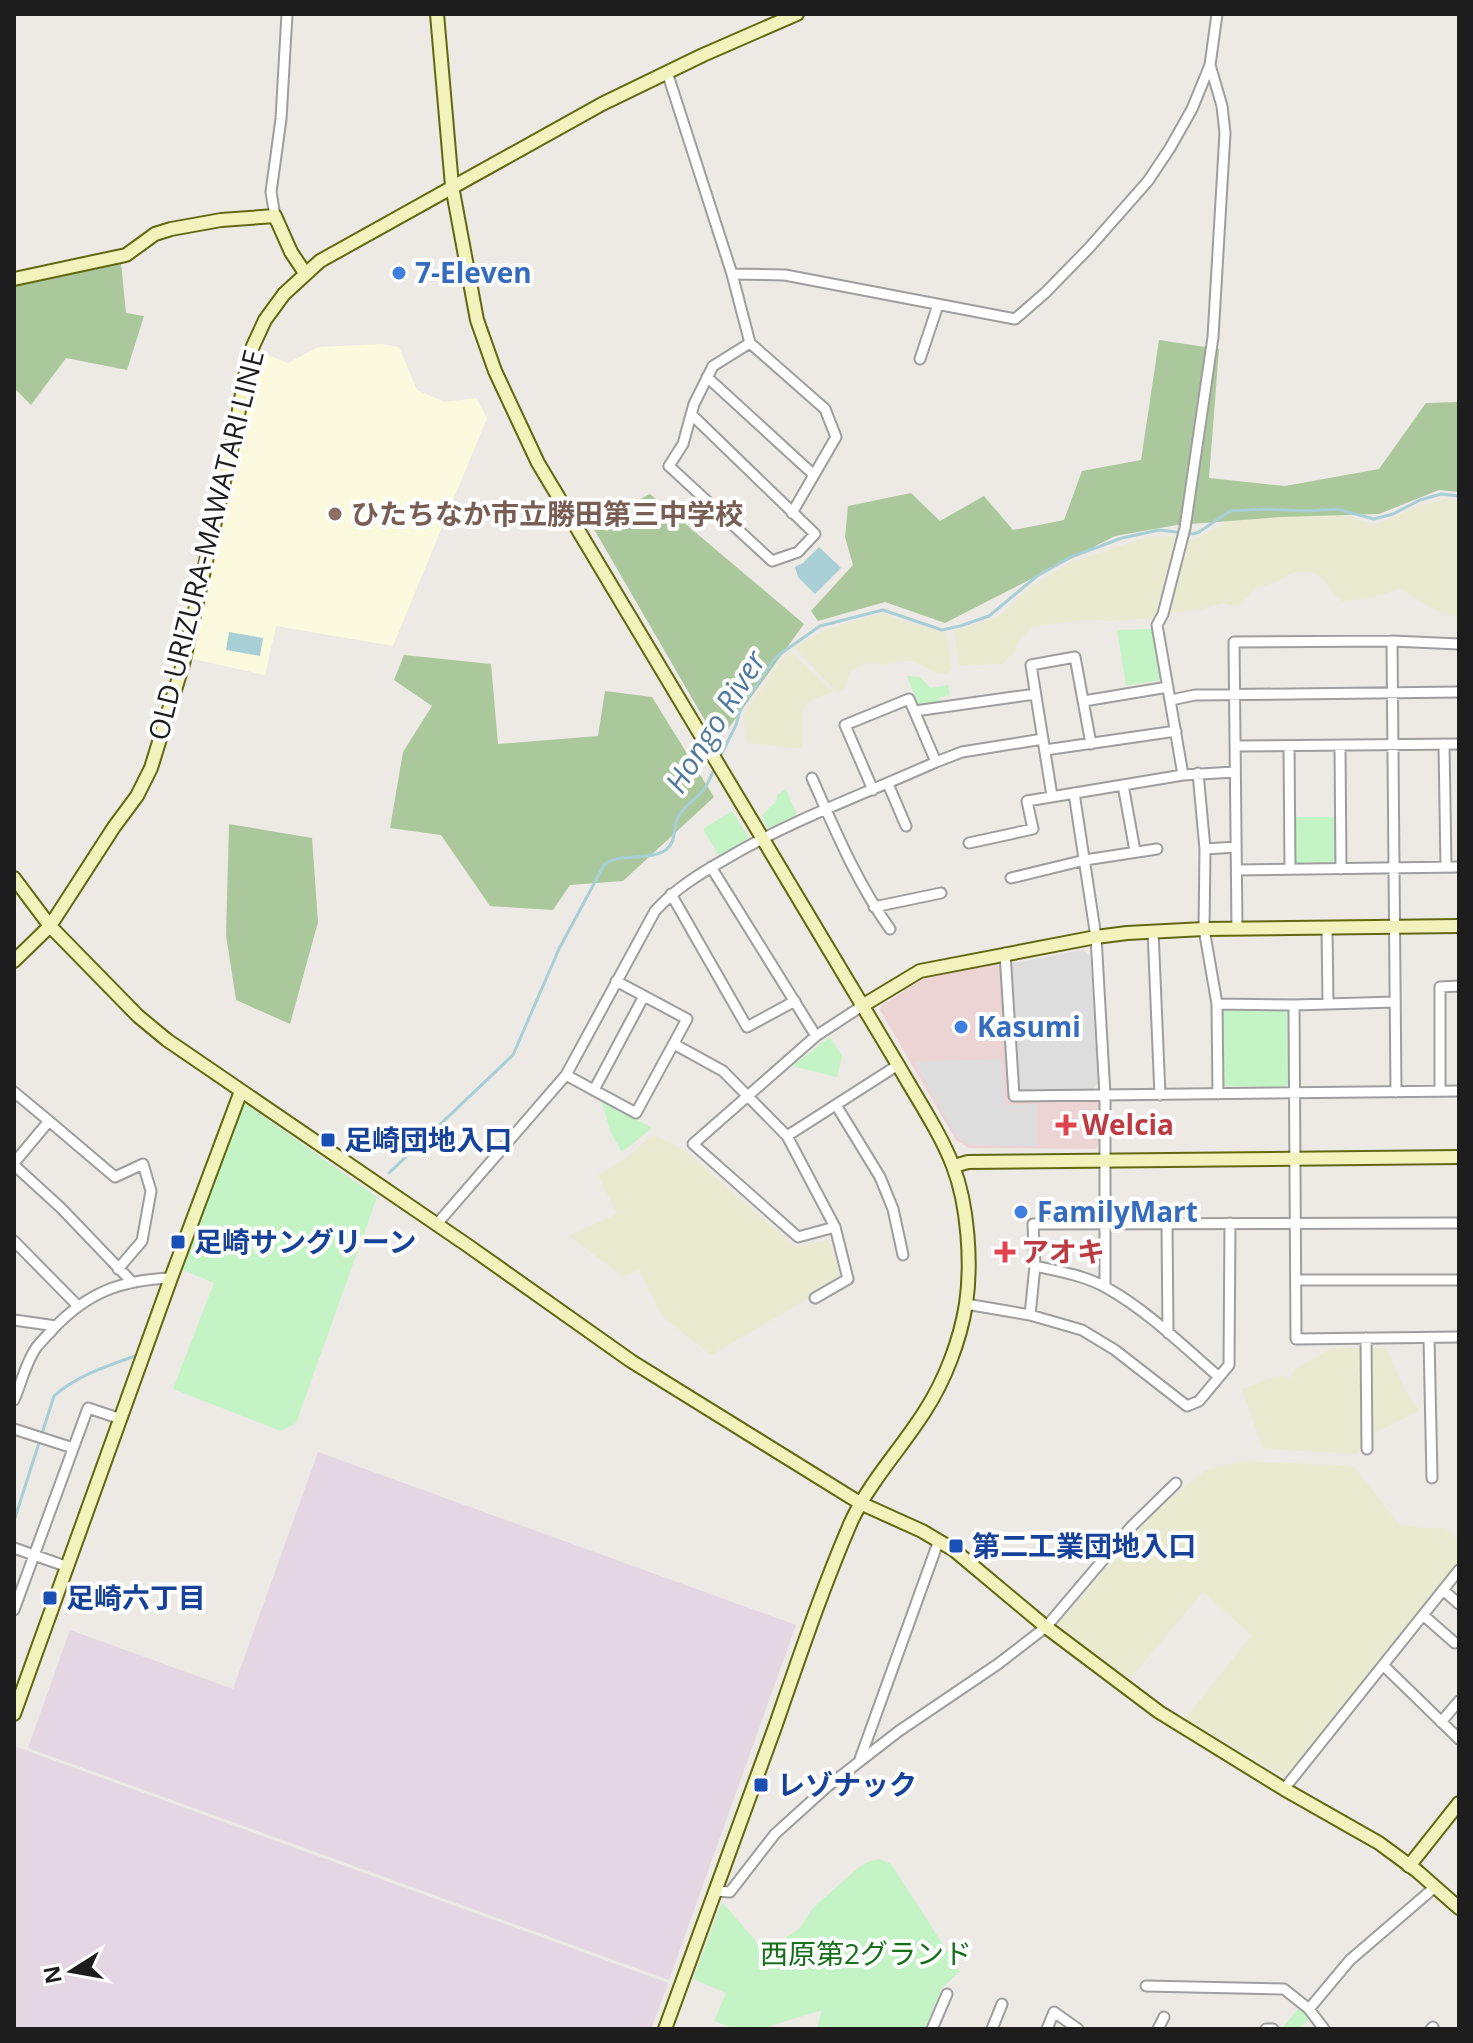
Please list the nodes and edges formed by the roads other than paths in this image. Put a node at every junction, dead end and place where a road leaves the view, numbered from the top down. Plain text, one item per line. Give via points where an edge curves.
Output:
1 (287, 14) edge
2 (437, 14) edge
3 (797, 14) edge
4 (1217, 14) edge
5 (1210, 65) junction
6 (667, 72) junction
7 (452, 186) junction
8 (275, 216) junction
9 (305, 273) junction
10 (732, 274) junction
11 (14, 279) edge
12 (938, 305) junction
13 (750, 343) junction
14 (920, 359) dead end
15 (707, 377) junction
16 (691, 414) junction
17 (814, 475) junction
18 (792, 513) junction
19 (1392, 641) junction
20 (1459, 644) edge
21 (1168, 687) junction
22 (1459, 692) edge
23 (1392, 693) junction
24 (1035, 694) junction
25 (1234, 695) junction
26 (1171, 700) junction
27 (1084, 701) junction
28 (915, 711) junction
29 (1176, 731) junction
30 (1091, 744) junction
31 (1392, 744) junction
32 (1444, 744) junction
33 (1459, 744) edge
34 (1044, 745) junction
35 (1235, 746) junction
36 (1289, 746) junction
37 (1340, 746) junction
38 (936, 762) junction
39 (1235, 772) junction
40 (1198, 773) junction
41 (1183, 775) junction
42 (812, 778) dead end
43 (888, 784) junction
44 (1123, 785) junction
45 (873, 790) junction
46 (1074, 793) junction
47 (1052, 796) junction
48 (826, 809) junction
49 (906, 826) dead end
50 (761, 838) junction
51 (969, 843) dead end
52 (1236, 847) junction
53 (1157, 849) dead end
54 (1205, 849) junction
55 (1135, 851) junction
56 (1085, 860) junction
57 (711, 867) junction
58 (1393, 867) junction
59 (1446, 867) junction
60 (1459, 867) edge
61 (1290, 869) junction
62 (1341, 869) junction
63 (1237, 870) junction
64 (14, 878) edge
65 (1011, 878) dead end
66 (941, 893) dead end
67 (671, 894) junction
68 (874, 907) junction
69 (50, 926) junction
70 (1459, 926) edge
71 (1327, 927) junction
72 (1394, 927) junction
73 (1237, 928) junction
74 (890, 929) dead end
75 (1204, 929) junction
76 (1153, 931) junction
77 (1096, 937) junction
78 (1005, 953) junction
79 (14, 961) edge
80 (616, 981) junction
81 (1459, 986) edge
82 (644, 996) junction
83 (795, 1001) junction
84 (1395, 1002) junction
85 (1217, 1004) junction
86 (1328, 1004) junction
87 (1294, 1005) junction
88 (862, 1006) junction
89 (816, 1036) junction
90 (674, 1044) junction
91 (898, 1065) junction
92 (566, 1075) junction
93 (594, 1090) junction
94 (241, 1091) junction
95 (1440, 1091) junction
96 (1459, 1091) edge
97 (14, 1092) edge
98 (1396, 1092) junction
99 (1218, 1094) junction
100 (1295, 1094) junction
101 (1105, 1095) junction
102 (1160, 1095) junction
103 (747, 1097) junction
104 (836, 1105) junction
105 (49, 1121) junction
106 (787, 1136) junction
107 (1459, 1157) edge
108 (1296, 1158) junction
109 (1105, 1160) junction
110 (14, 1164) edge
111 (954, 1166) junction
112 (1296, 1222) junction
113 (1230, 1223) junction
114 (1459, 1223) edge
115 (1105, 1224) junction
116 (1167, 1224) junction
117 (436, 1225) junction
118 (835, 1227) junction
119 (14, 1241) edge
120 (903, 1255) dead end
121 (1035, 1266) junction
122 (118, 1269) junction
123 (171, 1278) junction
124 (1297, 1280) junction
125 (1459, 1280) edge
126 (131, 1281) junction
127 (1105, 1287) junction
128 (815, 1298) dead end
129 (966, 1304) junction
130 (78, 1306) junction
131 (1030, 1315) junction
132 (14, 1320) edge
133 (56, 1326) junction
134 (1168, 1333) junction
135 (1459, 1337) edge
136 (1366, 1338) junction
137 (1429, 1338) junction
138 (1219, 1377) junction
139 (14, 1400) edge
140 (121, 1419) junction
141 (14, 1429) edge
142 (73, 1448) junction
143 (1367, 1449) dead end
144 (1432, 1478) dead end
145 (1176, 1483) dead end
146 (860, 1503) junction
147 (939, 1540) junction
148 (14, 1548) edge
149 (34, 1555) junction
150 (68, 1567) junction
151 (1459, 1570) edge
152 (1443, 1590) junction
153 (1459, 1604) edge
154 (14, 1610) edge
155 (1423, 1615) junction
156 (1046, 1627) junction
157 (1455, 1643) dead end
158 (1383, 1665) junction
159 (1459, 1701) edge
160 (14, 1714) edge
161 (1441, 1722) junction
162 (1459, 1739) edge
163 (860, 1760) junction
164 (1284, 1789) junction
165 (1459, 1803) edge
166 (1409, 1866) junction
167 (1435, 1887) junction
168 (715, 1891) junction
169 (1459, 1908) edge
170 (1146, 1986) dead end
171 (947, 1994) dead end
172 (1002, 2004) dead end
173 (1309, 2009) junction
174 (1164, 2017) dead end
175 (665, 2029) edge
176 (932, 2029) edge
177 (992, 2029) edge
178 (1047, 2029) edge
179 (1078, 2029) edge
180 (1158, 2029) edge
181 (1266, 2029) edge
182 (1273, 2029) edge
183 (1324, 2029) edge

1 - 8 street via 271,192
2 - 7 street
3 - 6 street, OLD URIZURA-MAWATARI LINE
4 - 5 street
5 - 12 street via 1192,109 1148,181 1045,293 1015,319
5 - 21 street via 1225,133 1213,337 1184,532 1157,625
6 - 7 street, OLD URIZURA-MAWATARI LINE
6 - 10 street
7 - 9 street, OLD URIZURA-MAWATARI LINE
7 - 50 street via 477,320 538,463
8 - 9 street
8 - 11 street via 171,229 126,255
9 - 69 street, OLD URIZURA-MAWATARI LINE via 265,320 253,346 183,664 151,768
10 - 12 street via 785,275
10 - 13 street
12 - 14 street
13 - 15 street via 713,366
13 - 17 street via 825,409 836,437
15 - 16 street
15 - 17 street
16 - 18 street
16 - 18 street via 683,444 669,466 772,561 798,552 815,534
17 - 18 street
19 - 20 street
19 - 23 street
19 - 25 street via 1234,642
21 - 26 street
21 - 27 street
22 - 23 street
23 - 25 street
23 - 31 street
24 - 27 street via 1031,665 1075,657
24 - 28 street
24 - 34 street
25 - 26 street
25 - 35 street
26 - 29 street
27 - 30 street
28 - 38 street
28 - 45 street via 909,699 845,725
29 - 30 street
29 - 41 street
30 - 34 street
31 - 32 street
31 - 37 street
31 - 58 street
32 - 33 street
32 - 59 street
34 - 38 street via 962,752
34 - 47 street
35 - 36 street
35 - 39 street
36 - 37 street
36 - 61 street
37 - 62 street
38 - 43 street
39 - 40 street
39 - 52 street
40 - 41 street
40 - 54 street
41 - 44 street
42 - 48 street
43 - 45 street
43 - 49 street
44 - 46 street
44 - 55 street
45 - 48 street
46 - 47 street
46 - 56 street
47 - 51 street via 1027,801 1033,829
48 - 50 street
48 - 68 street
50 - 57 street
50 - 88 street
52 - 54 street
52 - 63 street
53 - 55 street
54 - 75 street
55 - 56 street
56 - 65 street
56 - 77 street
57 - 67 street
57 - 83 street
58 - 59 street
58 - 62 street
58 - 72 street
59 - 60 street
61 - 62 street
61 - 63 street
63 - 73 street
64 - 69 street
66 - 68 street
67 - 80 street via 655,911
67 - 83 street via 747,1027
68 - 74 street
69 - 79 street, OLD URIZURA-MAWATARI LINE
69 - 94 street via 138,1016
70 - 72 street
71 - 72 street
71 - 73 street
71 - 86 street
72 - 84 street
73 - 75 street
75 - 76 street
75 - 85 street
76 - 77 street
76 - 102 street
77 - 78 street
77 - 101 street
78 - 88 street via 920,971
78 - 101 street via 1014,1096
80 - 82 street
80 - 92 street
81 - 95 street via 1440,987
82 - 90 street via 687,1019
82 - 93 street
83 - 89 street
84 - 86 street
84 - 98 street
85 - 87 street
85 - 99 street
86 - 87 street
87 - 100 street
88 - 89 street
88 - 91 street
89 - 103 street
90 - 93 street via 636,1113
90 - 103 street via 723,1071
91 - 104 street
91 - 111 street
92 - 93 street
92 - 117 street
94 - 117 street
94 - 123 street
95 - 96 street
95 - 98 street
97 - 105 street
98 - 100 street
99 - 100 street
99 - 102 street
100 - 108 street
101 - 102 street
101 - 109 street
103 - 106 street
103 - 118 street via 693,1144 798,1237
104 - 106 street
104 - 120 street via 880,1177
105 - 110 street
105 - 122 street via 115,1177 143,1164 151,1191 142,1241
106 - 118 street
107 - 108 street
108 - 109 street
108 - 112 street
109 - 111 street
109 - 115 street
110 - 122 street
111 - 129 street via 967,1242
112 - 113 street
112 - 114 street
112 - 124 street
113 - 116 street
113 - 138 street via 1229,1365
115 - 116 street
115 - 121 street via 1033,1224
115 - 127 street
116 - 134 street
117 - 146 street via 631,1361
118 - 128 street via 848,1279
119 - 130 street
121 - 127 street
121 - 131 street
122 - 126 street
123 - 126 street
123 - 140 street
124 - 125 street
124 - 136 street via 1296,1339
126 - 130 street
127 - 134 street
129 - 131 street
129 - 146 street via 945,1374 926,1410
130 - 133 street
131 - 138 street via 1082,1330 1187,1406 1199,1401
132 - 133 street
133 - 139 street via 34,1349
134 - 138 street
135 - 137 street
136 - 137 street
136 - 143 street
137 - 144 street
140 - 142 street via 88,1408
140 - 150 street
141 - 142 street
142 - 149 street
145 - 156 street
146 - 147 street
146 - 168 street
147 - 156 street
147 - 163 street
148 - 149 street
149 - 150 street
149 - 154 street
150 - 160 street
151 - 152 street
152 - 153 street
152 - 155 street
155 - 157 street
155 - 158 street
156 - 163 street
156 - 164 street via 1159,1712
158 - 161 street
158 - 164 street
159 - 161 street
161 - 162 street
163 - 168 street via 775,1834 730,1892
164 - 166 street
165 - 166 street
166 - 167 street
167 - 169 street
167 - 173 street via 1350,1960
168 - 175 street
170 - 173 street via 1284,1989
171 - 176 street
172 - 177 street
173 - 183 street
174 - 180 street
178 - 179 street via 1054,2012
181 - 182 street

